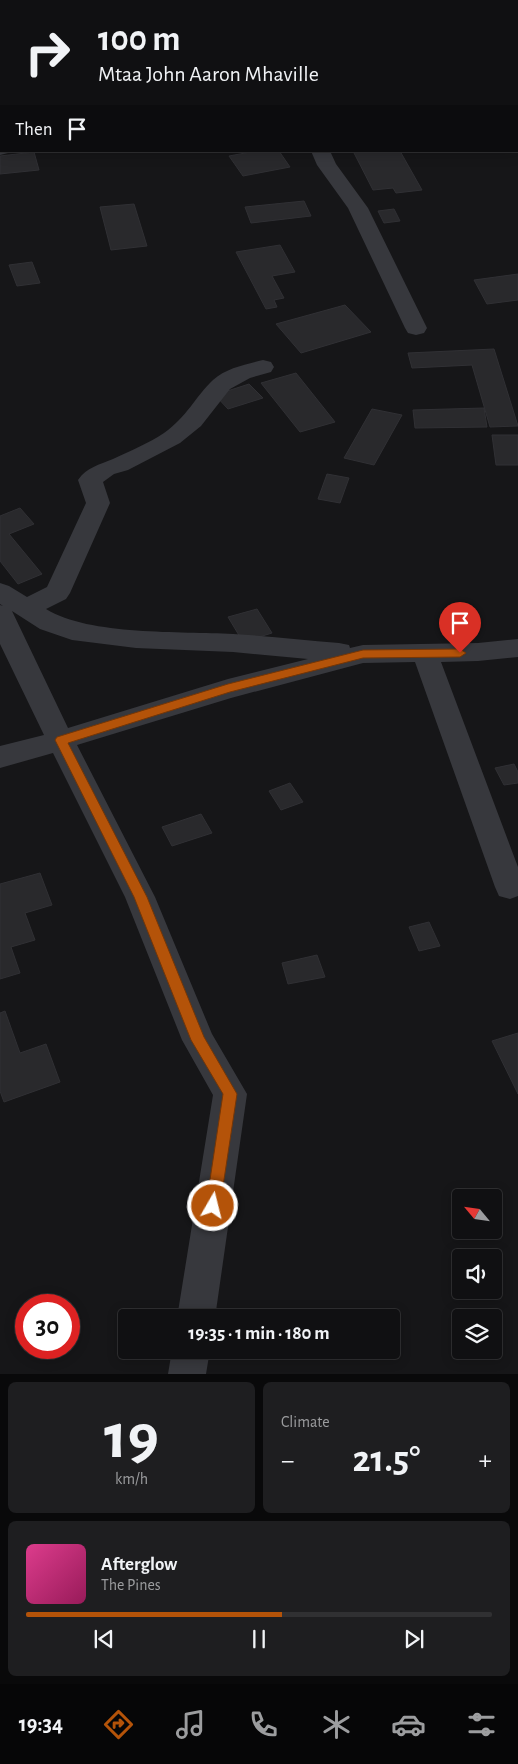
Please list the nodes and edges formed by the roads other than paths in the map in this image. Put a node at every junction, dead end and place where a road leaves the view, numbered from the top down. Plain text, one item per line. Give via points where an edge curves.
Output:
1 (320, 152) edge
2 (416, 328) dead end
3 (263, 367) dead end
4 (0, 592) edge
5 (12, 612) edge
6 (518, 648) edge
7 (363, 654) junction
8 (425, 654) junction
9 (61, 740) junction
10 (0, 757) edge
11 (510, 887) dead end
12 (197, 1309) edge
13 (190, 1359) edge
14 (187, 1374) edge

1 - 2 street via 358,208
3 - 5 street via 242,373 222,384 193,421 172,438 119,466 105,469 90,480 98,503 57,593
4 - 5 street
5 - 7 street via 72,631 101,636
5 - 9 street
6 - 8 street
7 - 8 street
7 - 9 street via 228,688
8 - 11 street
9 - 10 street
9 - 12 street via 140,897 198,1040 230,1094
13 - 14 street

